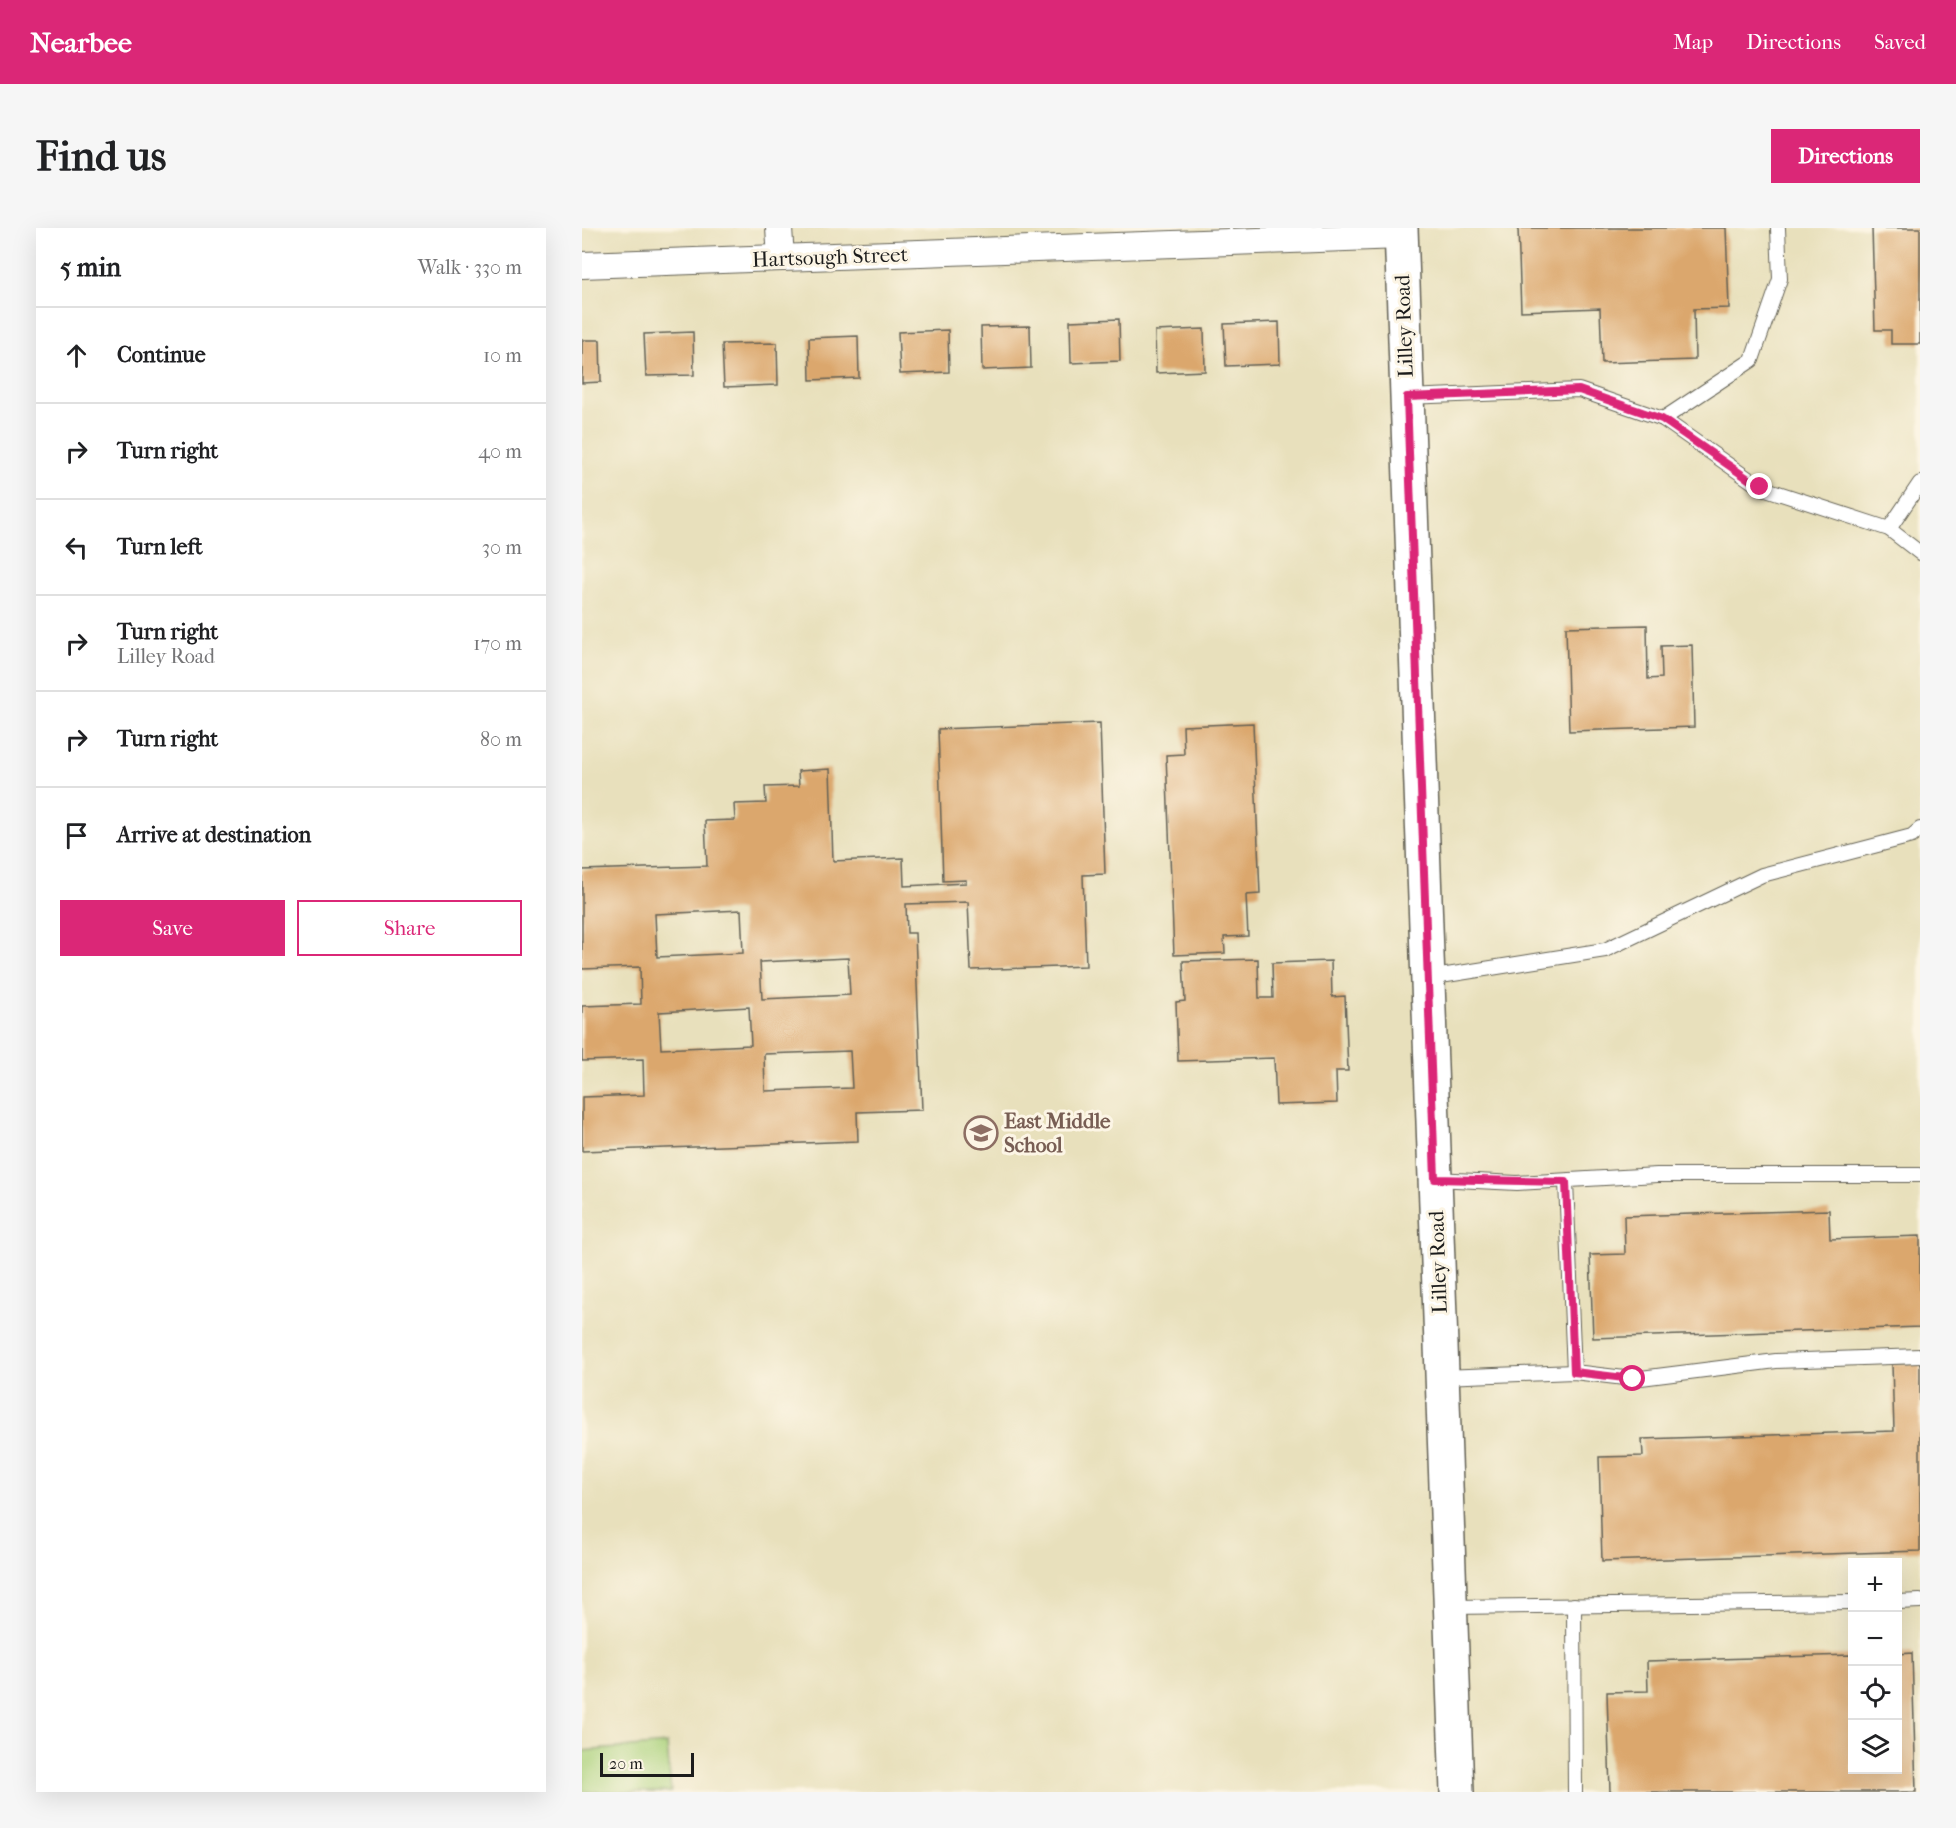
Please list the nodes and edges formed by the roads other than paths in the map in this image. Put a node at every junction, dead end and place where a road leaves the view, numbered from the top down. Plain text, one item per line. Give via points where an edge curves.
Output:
1 (779, 228) edge
2 (1778, 228) edge
3 (1401, 232) edge
4 (781, 258) junction
5 (582, 266) edge
6 (1407, 397) junction
7 (1662, 419) junction
8 (1920, 483) edge
9 (1889, 528) junction
10 (1920, 553) edge
11 (1920, 829) edge
12 (1428, 978) junction
13 (1920, 1175) edge
14 (1435, 1179) junction
15 (1566, 1182) junction
16 (1920, 1356) edge
17 (1574, 1372) junction
18 (1442, 1377) junction
19 (1920, 1601) edge
20 (1848, 1602) edge
21 (1902, 1602) edge
22 (1574, 1605) junction
23 (1450, 1607) junction
24 (1457, 1792) edge
25 (1575, 1792) edge

1 - 4 street
2 - 7 lane via 1780,279 1752,360
3 - 4 street, Hartsough Street
3 - 6 street, Lilley Road
4 - 5 street, Hartsough Street
6 - 7 lane via 1579,390
6 - 12 street, Lilley Road
7 - 9 lane via 1760,487
8 - 9 lane
9 - 10 lane
11 - 12 lane via 1912,836 1762,875 1605,950
12 - 14 street, Lilley Road
13 - 15 lane via 1657,1175
14 - 15 lane
14 - 18 street, Lilley Road
15 - 17 lane
16 - 17 lane via 1776,1361 1633,1379
17 - 18 lane
18 - 23 street, Lilley Road
19 - 21 lane
20 - 22 lane
22 - 23 lane
22 - 25 lane
23 - 24 street, Lilley Road

